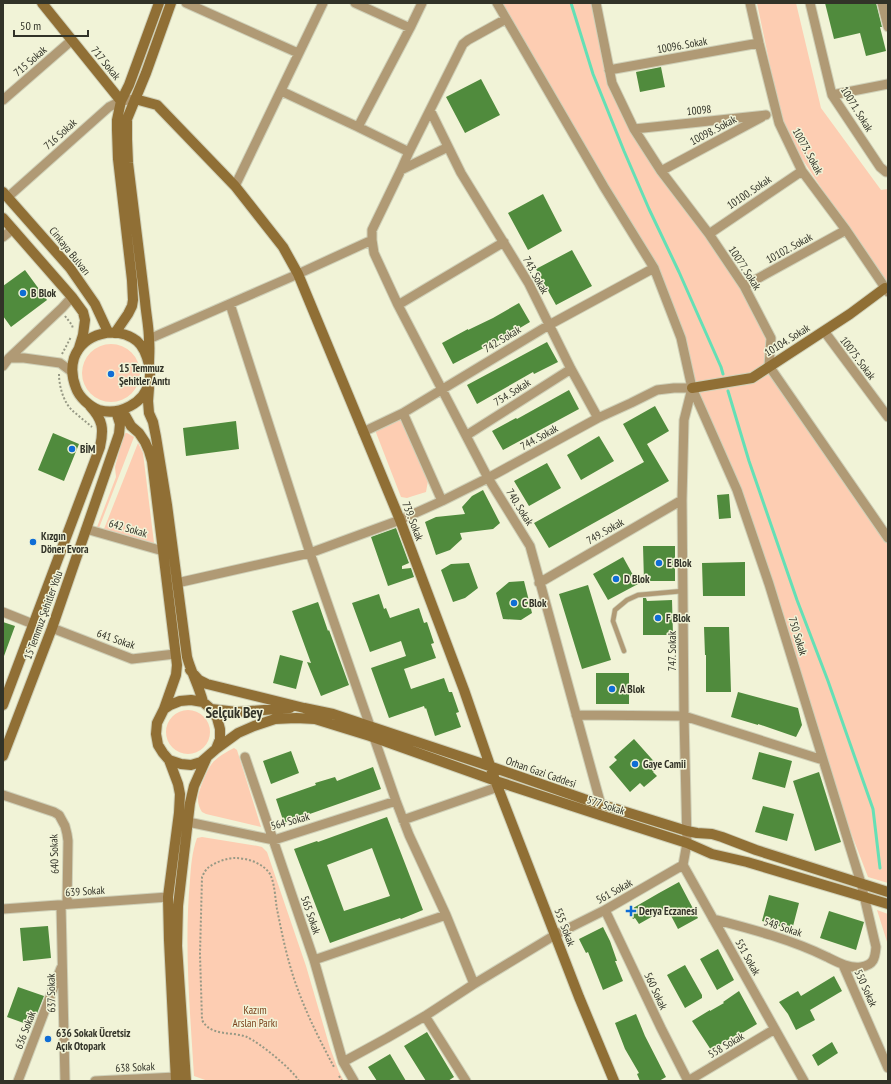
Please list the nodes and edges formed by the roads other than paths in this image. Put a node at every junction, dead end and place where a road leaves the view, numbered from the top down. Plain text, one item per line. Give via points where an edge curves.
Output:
1 (42, 3) edge
2 (159, 3) edge
3 (171, 3) edge
4 (186, 3) edge
5 (323, 3) edge
6 (355, 3) edge
7 (422, 3) edge
8 (496, 3) edge
9 (596, 3) edge
10 (750, 3) edge
11 (810, 3) edge
12 (882, 3) edge
13 (506, 19) junction
14 (888, 27) edge
15 (410, 28) junction
16 (72, 40) junction
17 (759, 43) junction
18 (298, 53) junction
19 (609, 70) junction
20 (888, 84) edge
21 (281, 91) junction
22 (832, 95) junction
23 (135, 99) junction
24 (3, 100) edge
25 (121, 101) junction
26 (430, 110) junction
27 (776, 111) junction
28 (766, 115) junction
29 (358, 127) junction
30 (634, 129) junction
31 (448, 147) junction
32 (409, 152) junction
33 (401, 170) junction
34 (661, 171) junction
35 (802, 171) junction
36 (888, 172) edge
37 (235, 186) junction
38 (5, 194) edge
39 (3, 218) edge
40 (13, 229) junction
41 (846, 230) junction
42 (709, 234) junction
43 (3, 237) edge
44 (372, 240) junction
45 (504, 242) junction
46 (654, 268) junction
47 (298, 274) junction
48 (744, 286) junction
49 (886, 290) edge
50 (72, 297) junction
51 (230, 304) junction
52 (398, 305) junction
53 (549, 325) junction
54 (112, 332) junction
55 (824, 332) junction
56 (149, 339) junction
57 (77, 352) junction
58 (9, 358) junction
59 (150, 364) junction
60 (3, 366) edge
61 (769, 366) junction
62 (571, 369) junction
63 (72, 372) junction
64 (149, 384) junction
65 (692, 388) junction
66 (442, 389) junction
67 (86, 402) junction
68 (119, 410) junction
69 (403, 413) junction
70 (888, 417) edge
71 (598, 418) junction
72 (363, 432) junction
73 (466, 435) junction
74 (488, 478) junction
75 (682, 500) junction
76 (442, 501) junction
77 (400, 520) junction
78 (86, 529) junction
79 (888, 538) edge
80 (163, 551) junction
81 (310, 553) junction
82 (539, 583) junction
83 (177, 584) junction
84 (683, 591) junction
85 (3, 612) edge
86 (33, 624) junction
87 (52, 628) junction
88 (624, 651) dead end
89 (175, 654) junction
90 (190, 670) junction
91 (3, 705) edge
92 (207, 705) junction
93 (304, 708) junction
94 (164, 709) junction
95 (576, 715) junction
96 (684, 716) junction
97 (370, 726) junction
98 (373, 736) junction
99 (216, 748) junction
100 (3, 756) edge
101 (207, 757) junction
102 (245, 757) dead end
103 (169, 760) junction
104 (823, 760) junction
105 (490, 767) junction
106 (496, 784) junction
107 (3, 795) edge
108 (396, 801) junction
109 (601, 805) junction
110 (403, 820) junction
111 (188, 822) junction
112 (687, 831) junction
113 (274, 840) junction
114 (687, 843) junction
115 (683, 865) junction
116 (861, 883) junction
117 (888, 892) edge
118 (168, 897) junction
119 (864, 897) junction
120 (888, 904) edge
121 (64, 905) junction
122 (3, 909) edge
123 (605, 910) junction
124 (446, 915) junction
125 (713, 919) junction
126 (555, 935) junction
127 (314, 960) junction
128 (62, 964) junction
129 (843, 964) junction
130 (474, 984) junction
131 (425, 1016) junction
132 (775, 1029) junction
133 (343, 1062) junction
134 (888, 1068) edge
135 (179, 1080) edge
136 (464, 1080) edge
137 (18, 1081) edge
138 (64, 1081) edge
139 (95, 1081) edge
140 (354, 1081) edge
141 (614, 1081) edge
142 (688, 1081) edge
143 (804, 1081) edge

1 - 16 street, 717 Sokak
2 - 25 street
3 - 23 street
4 - 18 street
5 - 18 street
6 - 15 street
7 - 15 street
8 - 13 street, 750 Sokak
9 - 19 street, 10077. Sokak
10 - 17 street, 10073. Sokak
11 - 22 street, 10071. Sokak
12 - 14 street
13 - 26 street via 463,44
13 - 46 street, 750 Sokak
15 - 29 street
16 - 24 street, 715 Sokak
16 - 25 street, 717 Sokak
17 - 19 street, 10096. Sokak
17 - 27 street, 10073. Sokak
18 - 21 street
19 - 30 street, 10077. Sokak via 612,83
20 - 22 street
21 - 29 street
21 - 37 street
22 - 36 street, 10071. Sokak via 880,167
23 - 25 street, 716 Sokak
23 - 37 street, 739. Sokak via 157,105
23 - 56 street via 127,119 126,140
25 - 38 street, 716 Sokak via 109,107
25 - 54 street via 116,130 133,300 130,310
26 - 31 street, 743. Sokak
26 - 32 street
27 - 28 street, 10098. Sokak
27 - 35 street, 10073. Sokak via 778,123
28 - 30 street, 10098
28 - 34 street, 10098. Sokak
29 - 32 street
30 - 34 street, 10077. Sokak
31 - 33 street
31 - 45 street, 743. Sokak via 461,174
32 - 33 street
33 - 44 street via 372,230
34 - 42 street, 10077. Sokak
35 - 41 street, 10073. Sokak
35 - 42 street, 10100. Sokak
37 - 47 street, 739. Sokak via 283,247
38 - 54 street, Cinkaya Bulvarı via 70,268
39 - 40 street
40 - 43 street
40 - 50 street
41 - 48 street, 10102. Sokak
41 - 49 street, 10073. Sokak
42 - 48 street, 10077. Sokak
44 - 47 street
44 - 52 street, 740. Sokak via 374,253
45 - 52 street
45 - 53 street, 743. Sokak
46 - 53 street, 742. Sokak
46 - 65 street, 750 Sokak via 681,338
47 - 51 street
47 - 72 street, 739. Sokak
48 - 61 street, 10077. Sokak via 771,338
49 - 55 street, 10104. Sokak
50 - 57 street via 83,312 85,320
50 - 58 street
51 - 56 street
51 - 81 street
52 - 66 street, 740. Sokak
53 - 62 street, 743. Sokak
53 - 66 street, 742. Sokak
54 - 57 street via 94,336
54 - 59 street via 124,334 137,341
55 - 61 street, 10104. Sokak
55 - 70 street, 10075. Sokak
56 - 59 street
57 - 63 street
58 - 60 street
58 - 63 street via 60,363
59 - 64 street
61 - 65 street, 10104. Sokak via 752,378
61 - 79 street
62 - 71 street, 743. Sokak
62 - 73 street, 754. Sokak
63 - 67 street via 76,390
64 - 68 street via 142,397 130,407
64 - 83 street via 149,412 156,436
65 - 71 street, 744. Sokak via 657,390
65 - 75 street, 747. Sokak via 684,420
65 - 104 street, 750 Sokak via 737,490
66 - 69 street, 742. Sokak
66 - 73 street, 740. Sokak
67 - 68 street via 99,410
67 - 86 street, 15 Temmuz Şehitler Yolu via 100,420 100,447
68 - 78 street, 15 Temmuz Şehitler Yolu via 119,434
68 - 80 street via 139,433 149,451
69 - 72 street, 742. Sokak
69 - 76 street
71 - 74 street, 744. Sokak
72 - 77 street, 739. Sokak
73 - 74 street, 740. Sokak
74 - 76 street, 744. Sokak
74 - 82 street, 740. Sokak via 530,546
75 - 82 street, 749. Sokak
75 - 84 street, 747. Sokak
76 - 77 street, 744. Sokak
77 - 81 street, 744. Sokak
77 - 105 street, 739. Sokak
78 - 80 street, 642 Sokak
78 - 87 street, 15 Temmuz Şehitler Yolu
80 - 89 street
81 - 83 street, 744. Sokak
81 - 97 street
82 - 95 street, 740. Sokak
83 - 90 street via 186,657
84 - 88 lane via 638,595 615,610 613,621
84 - 96 street, 747. Sokak
85 - 86 street
86 - 91 street, 15 Temmuz Şehitler Yolu
87 - 89 street, 641 Sokak via 132,658
87 - 100 street, 15 Temmuz Şehitler Yolu
89 - 94 street via 176,675
90 - 92 street
90 - 93 street, Orhan Gazi Caddesi via 207,684
92 - 93 street via 236,712
92 - 94 street via 191,700 180,701
92 - 99 street via 217,718 220,729 220,739
93 - 97 street, Orhan Gazi Caddesi
94 - 103 street via 157,723 156,734 158,745
95 - 96 street
95 - 109 street, 740. Sokak
96 - 104 street
96 - 112 street, 747. Sokak
97 - 98 street
97 - 105 street, Orhan Gazi Caddesi
98 - 99 street, 577 Sokak via 304,718 274,719 238,733
98 - 106 street, 577 Sokak
98 - 108 street
99 - 101 street
101 - 103 street via 191,765
101 - 111 street via 194,786
102 - 113 street, 565 Sokak
103 - 118 street via 180,794
104 - 116 street, 750 Sokak
105 - 106 street, 739. Sokak
105 - 109 street, Orhan Gazi Caddesi
106 - 110 street
106 - 114 street, 577 Sokak
106 - 126 street, 555 Sokak
107 - 121 street, 640 Sokak via 58,815 68,841
108 - 110 street
108 - 113 street, 564 Sokak
109 - 112 street, Orhan Gazi Caddesi
110 - 124 street
111 - 113 street, 564 Sokak
111 - 135 street via 178,906
112 - 114 street, 747. Sokak
112 - 116 street, Orhan Gazi Caddesi via 712,834
113 - 127 street, 565 Sokak
114 - 115 street
114 - 119 street, 577 Sokak via 712,854 748,862
115 - 123 street, 561 Sokak
115 - 125 street, 551 Sokak
116 - 117 street, Orhan Gazi Caddesi
116 - 119 street, 750 Sokak
118 - 121 street, 639 Sokak
118 - 135 street
119 - 120 street
119 - 129 street, 550 Sokak via 876,947 875,956 868,966 860,968
121 - 122 street, 639 Sokak
121 - 128 street, 637 Sokak
123 - 126 street, 561 Sokak
123 - 142 street, 560 Sokak
124 - 127 street
124 - 130 street
125 - 129 street, 548 Sokak via 774,936
125 - 132 street, 551 Sokak
126 - 130 street, 561 Sokak
126 - 141 street, 555 Sokak
127 - 133 street, 565 Sokak
128 - 137 street, 636 Sokak
128 - 138 street, 637 Sokak
129 - 134 street, 550 Sokak
130 - 131 street, 561 Sokak
131 - 133 street, 561 Sokak
131 - 136 street
132 - 142 street, 558 Sokak
132 - 143 street, 551 Sokak
133 - 140 street, 565 Sokak
135 - 139 street, 638 Sokak

